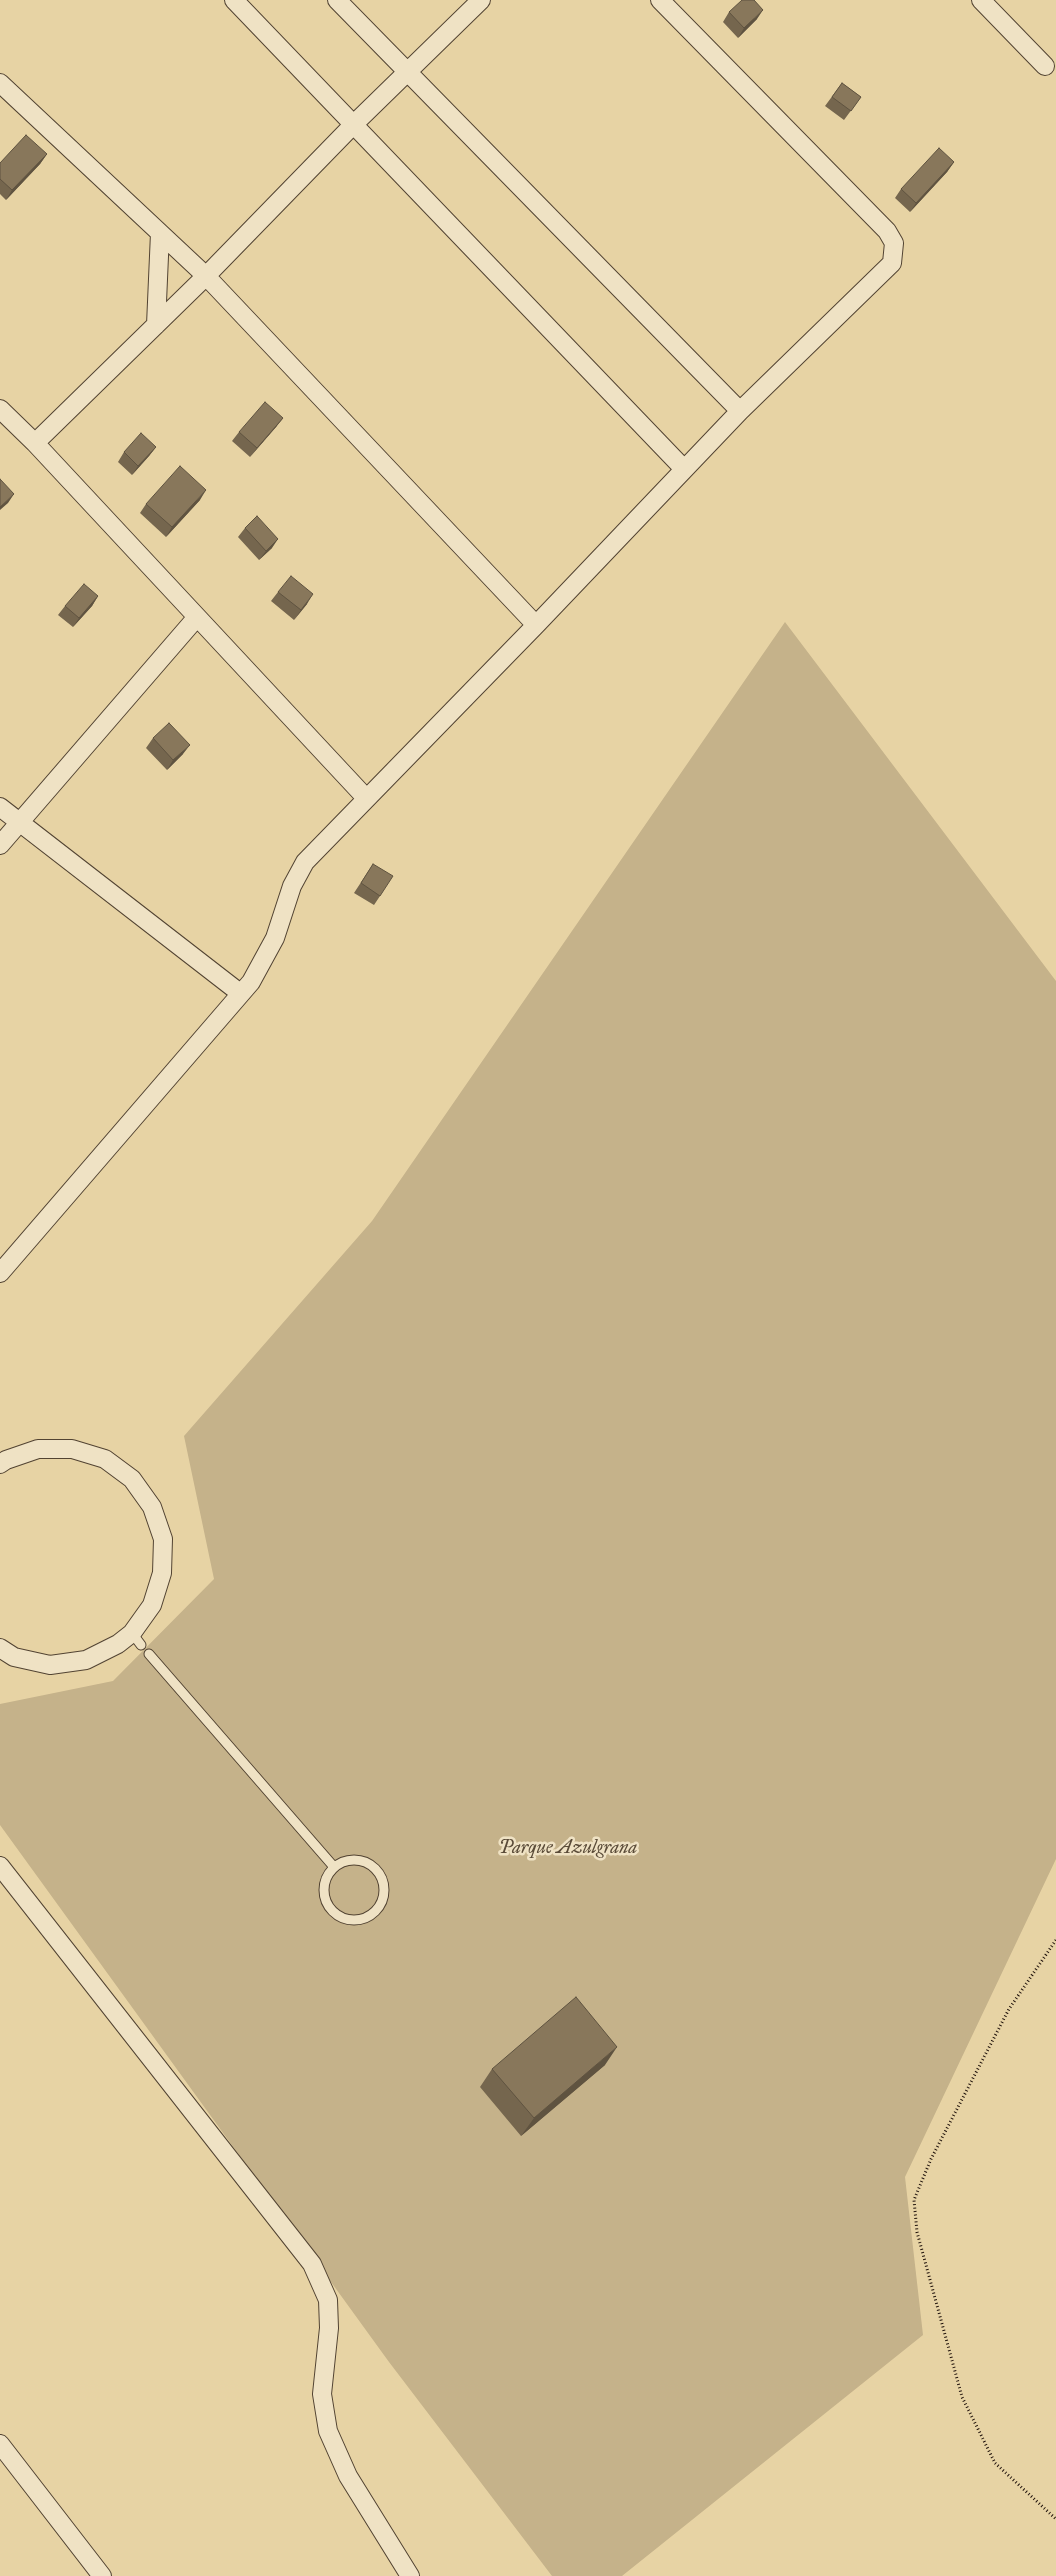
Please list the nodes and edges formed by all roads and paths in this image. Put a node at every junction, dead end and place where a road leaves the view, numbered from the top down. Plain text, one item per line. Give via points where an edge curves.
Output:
1 (234, 0) edge
2 (337, 0) edge
3 (481, 0) edge
4 (660, 0) edge
5 (981, 0) edge
6 (1045, 66) dead end
7 (409, 72) junction
8 (0, 83) edge
9 (354, 124) junction
10 (160, 233) junction
11 (206, 276) junction
12 (156, 325) junction
13 (0, 409) edge
14 (740, 411) junction
15 (35, 443) junction
16 (684, 469) junction
17 (197, 617) junction
18 (536, 625) junction
19 (366, 798) junction
20 (0, 807) edge
21 (21, 823) junction
22 (0, 845) edge
23 (240, 993) junction
24 (0, 1273) edge
25 (0, 1464) edge
26 (0, 1648) edge
27 (149, 1654) dead end
28 (0, 1866) edge
29 (334, 1867) junction
30 (1056, 1940) edge
31 (0, 2444) edge
32 (1056, 2519) edge
33 (102, 2576) edge
34 (410, 2576) edge

1 - 9 street
2 - 7 street
3 - 7 street
4 - 14 street via 887,231 894,243 892,263
5 - 6 street
7 - 9 street
7 - 14 street
8 - 10 street
9 - 11 street
9 - 16 street
10 - 11 street
10 - 12 street
11 - 12 street
11 - 18 street
12 - 15 street
13 - 15 street
14 - 16 street
15 - 17 street
16 - 18 street
17 - 19 street
17 - 21 street
18 - 19 street
19 - 23 street via 305,862 292,886 275,938 251,982
20 - 21 street
21 - 22 street
21 - 23 street
23 - 24 street
25 - 26 street via 38,1449 72,1449 104,1459 132,1479 152,1507 162,1539 162,1573 152,1606 136,1639 86,1660 50,1664 14,1657
27 - 29 lane
28 - 34 street via 312,2264 328,2300 329,2328 322,2394 328,2431 348,2476
29 - 29 lane via 324,1883 326,1902 331,1910 338,1916 356,1921 374,1914 384,1897 378,1870 370,1864 352,1860
30 - 32 path via 1009,2009 931,2159 914,2200 916,2232 962,2397 995,2463
31 - 33 street

